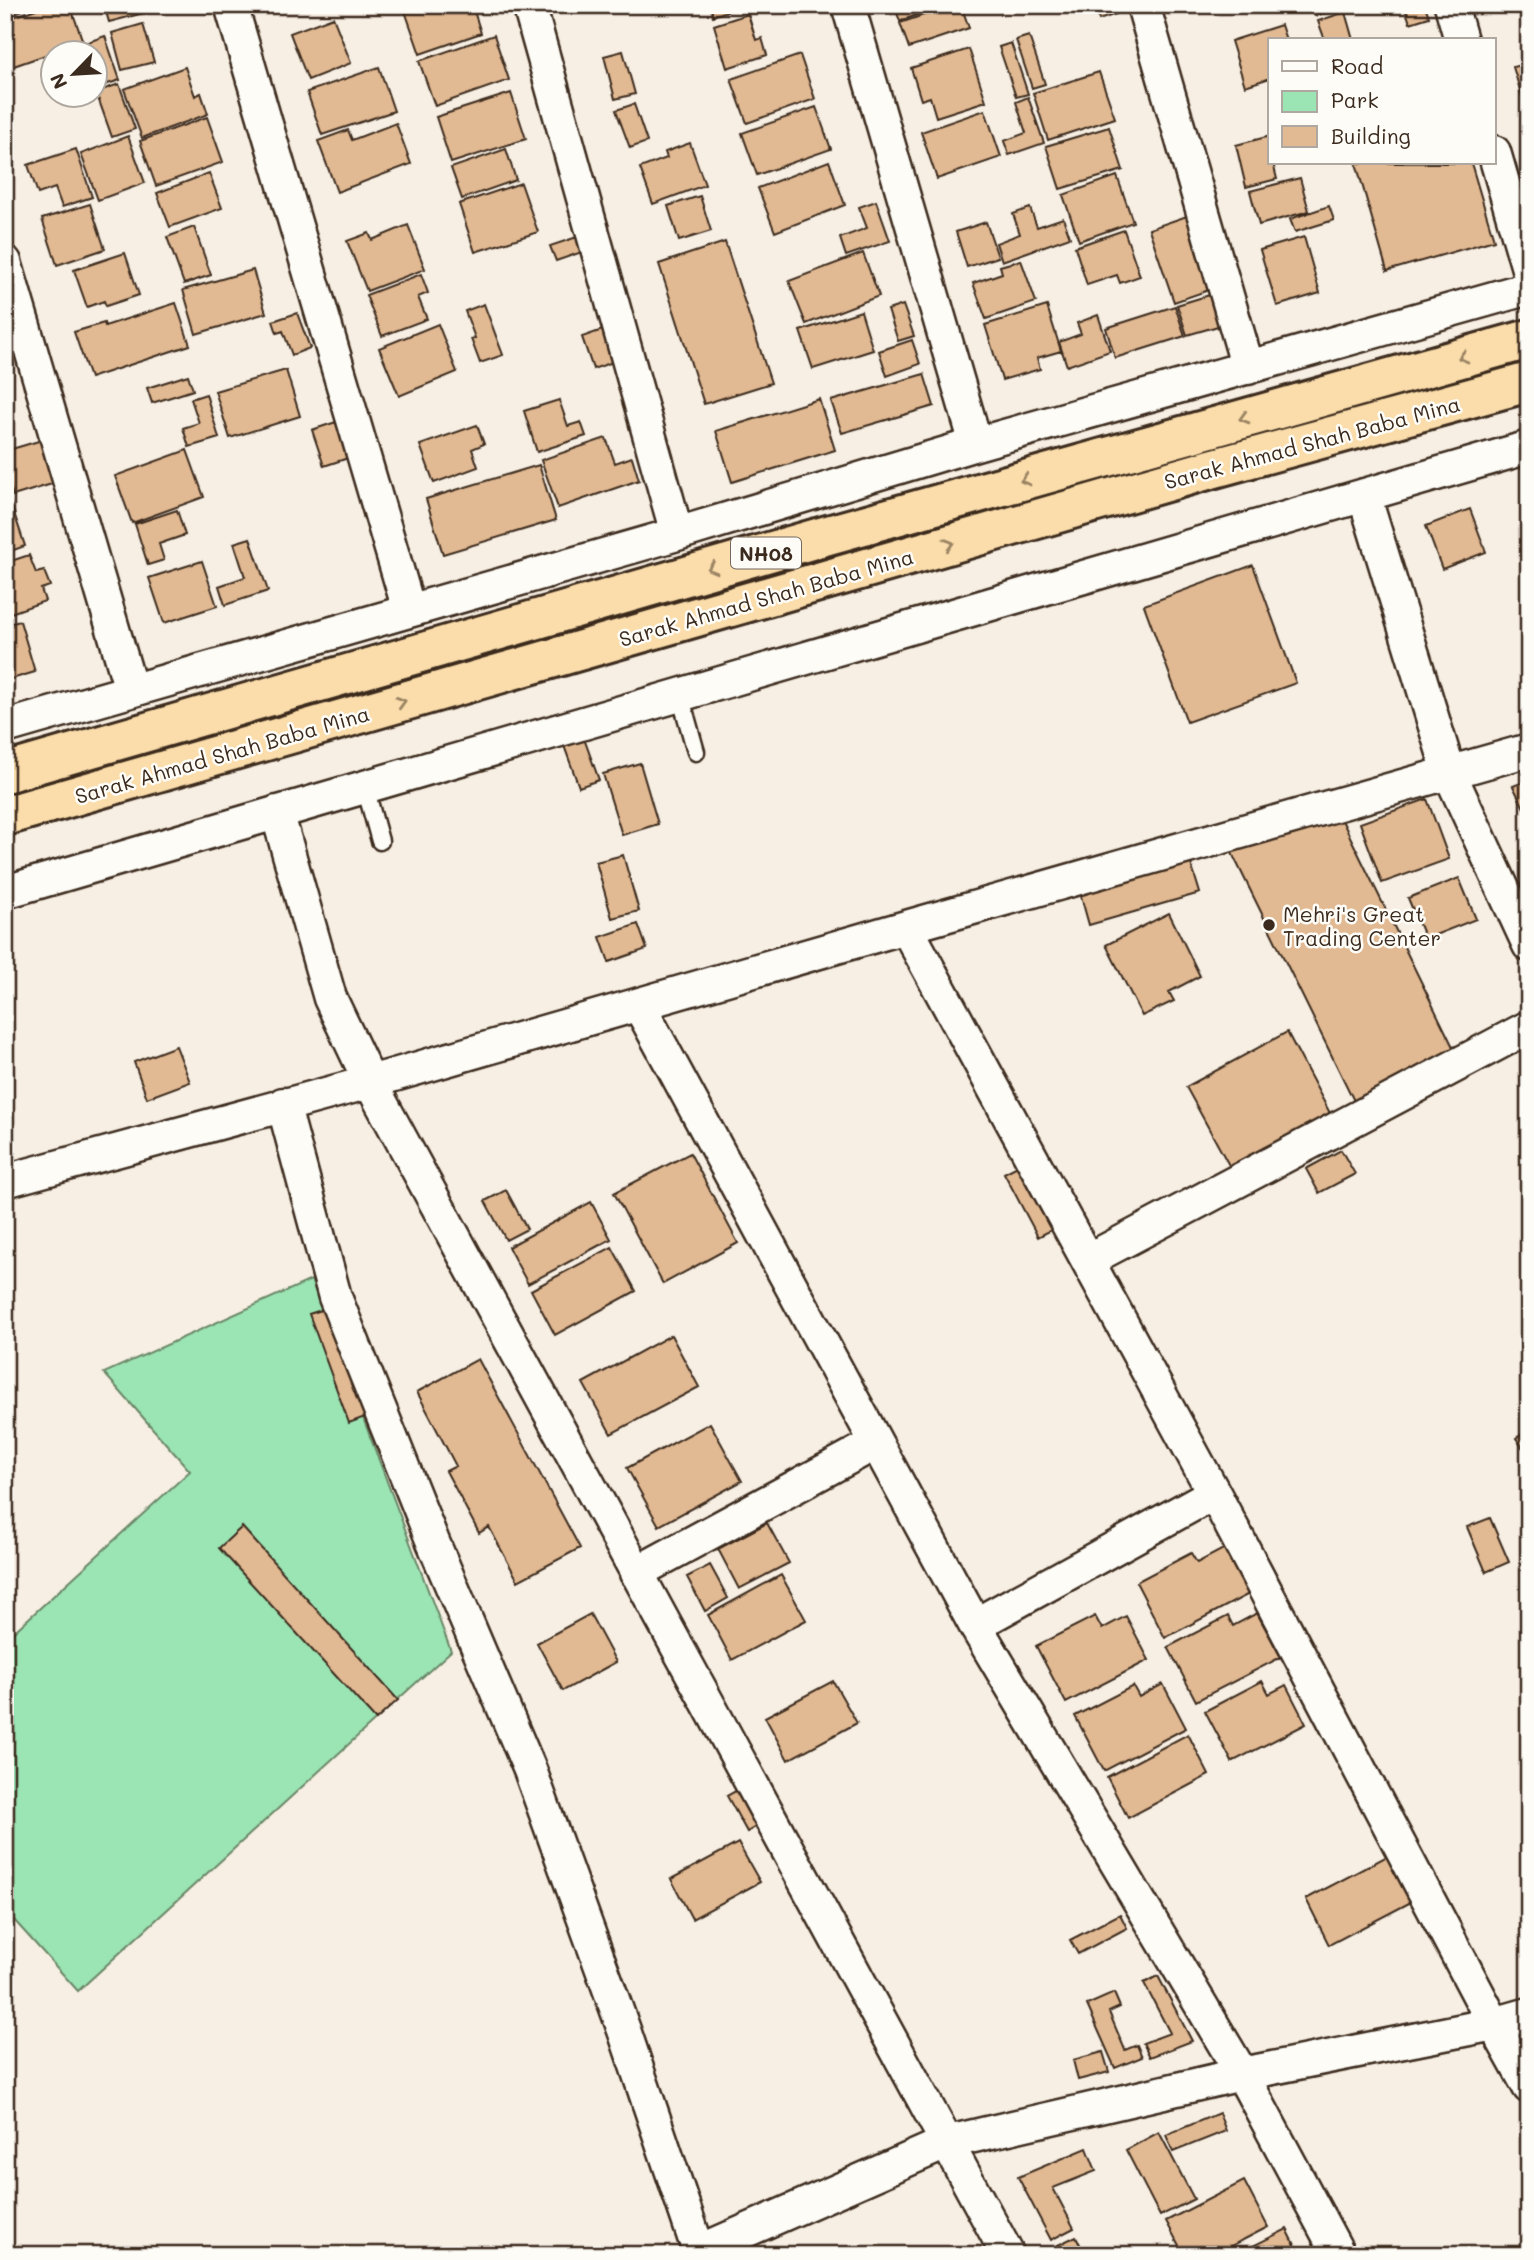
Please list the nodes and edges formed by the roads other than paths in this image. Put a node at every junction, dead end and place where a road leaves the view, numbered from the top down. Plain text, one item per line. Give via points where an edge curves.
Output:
1 (231, 5) edge
2 (529, 5) edge
3 (848, 5) edge
4 (1143, 5) edge
5 (1451, 5) edge
6 (1460, 38) edge
7 (1496, 159) edge
8 (5, 262) edge
9 (1529, 272) edge
10 (1529, 288) edge
11 (1529, 339) edge
12 (1248, 368) junction
13 (1529, 382) edge
14 (976, 444) junction
15 (1529, 447) edge
16 (1364, 495) junction
17 (677, 534) junction
18 (409, 610) junction
19 (131, 690) junction
20 (680, 695) junction
21 (5, 727) edge
22 (1529, 750) edge
23 (695, 752) dead end
24 (1449, 772) junction
25 (5, 773) edge
26 (365, 787) junction
27 (277, 812) junction
28 (5, 816) edge
29 (380, 841) dead end
30 (5, 892) edge
31 (906, 926) junction
32 (1529, 945) edge
33 (639, 1006) junction
34 (1529, 1027) edge
35 (370, 1082) junction
36 (283, 1104) junction
37 (5, 1181) edge
38 (1088, 1260) junction
39 (876, 1443) junction
40 (1214, 1493) junction
41 (636, 1573) junction
42 (975, 1625) junction
43 (1529, 2014) edge
44 (1494, 2024) junction
45 (1242, 2074) junction
46 (1529, 2087) edge
47 (948, 2142) junction
48 (700, 2253) edge
49 (1009, 2255) edge
50 (1339, 2255) edge

1 - 18 street
2 - 17 street
3 - 14 street
4 - 12 street
5 - 6 street
7 - 9 street
8 - 19 street
10 - 12 street
11 -> 25 highway, NH08
12 - 14 street
28 -> 13 highway, Sarak Ahmad Shah Baba Mina / NH08
14 - 17 street
15 - 16 street
16 - 20 street
16 - 24 street
17 - 18 street
18 - 19 street
19 - 21 street
20 - 23 lane
20 - 26 street
22 - 24 street
24 - 31 street
24 - 32 street
26 - 27 street
26 - 29 lane
27 - 30 street
27 - 35 street via 330,998
31 - 33 street
31 - 38 street
33 - 35 street
33 - 39 street
34 - 38 street
35 - 36 street
35 - 41 street
36 - 37 street
36 - 48 street via 335,1297 530,1770
38 - 40 street
39 - 41 street
39 - 42 street
40 - 42 street
40 - 44 street
41 - 47 street
42 - 45 street
43 - 44 street
44 - 45 street
44 - 46 street
45 - 47 street
45 - 50 street
47 - 48 street
47 - 49 street

